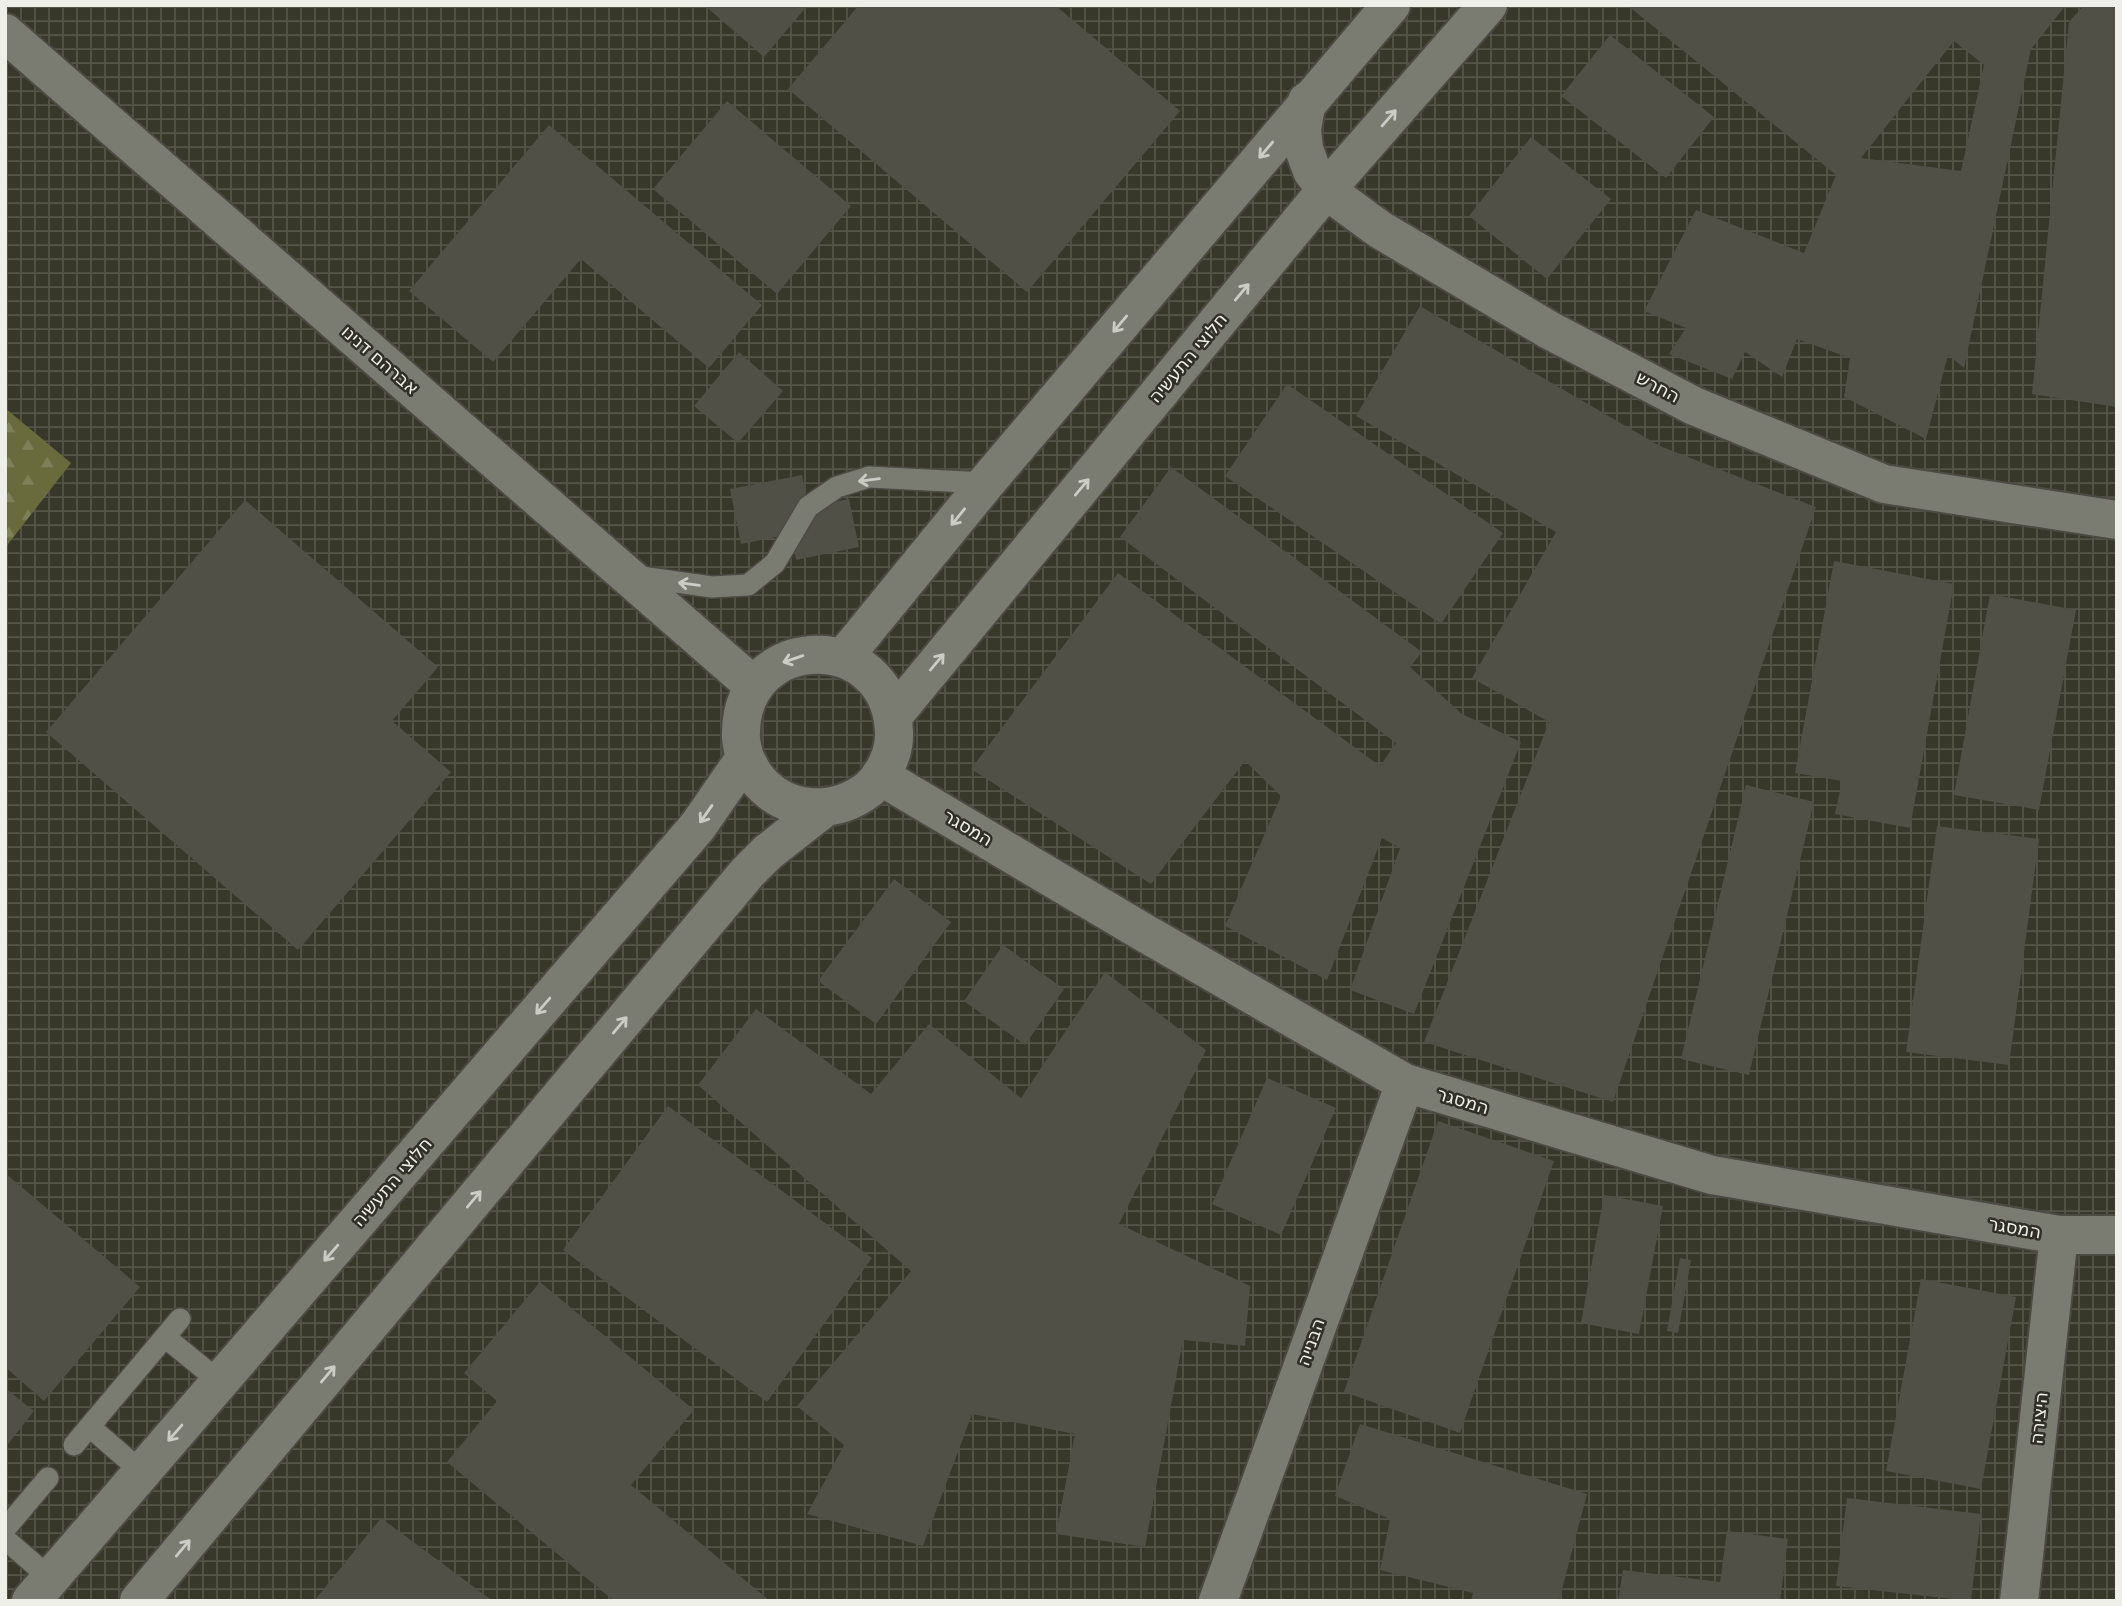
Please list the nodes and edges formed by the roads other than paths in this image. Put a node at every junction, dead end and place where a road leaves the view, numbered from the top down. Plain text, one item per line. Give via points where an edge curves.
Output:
1 (1391, 5) edge
2 (1488, 5) edge
3 (5, 33) edge
4 (1307, 101) junction
5 (1326, 190) junction
6 (986, 483) junction
7 (2117, 520) edge
8 (627, 575) junction
9 (844, 657) junction
10 (754, 686) junction
11 (894, 715) junction
12 (745, 758) junction
13 (880, 776) junction
14 (823, 808) junction
15 (1405, 1083) junction
16 (2117, 1235) edge
17 (2059, 1236) junction
18 (180, 1319) dead end
19 (165, 1338) junction
20 (220, 1382) junction
21 (90, 1427) junction
22 (74, 1445) dead end
23 (142, 1472) junction
24 (48, 1478) dead end
25 (5, 1529) edge
26 (5, 1539) edge
27 (41, 1589) edge
28 (139, 1601) edge
29 (1218, 1601) edge
30 (2019, 1601) edge

1 - 4 street
5 -> 2 street, חלוצי התעשיה
3 - 8 street, אברהם דנינו
4 - 5 street, החרש via 1304,149
4 -> 6 street
5 - 7 street, החרש via 1379,229 1549,330 1695,406 1884,484
11 -> 5 street, חלוצי התעשיה
6 -> 8 lane via 869,477 837,487 808,507 775,563 748,585 712,587
6 -> 9 street
8 - 10 street, אברהם דנינו
9 -> 10 street via 818,653 793,657 771,668
9 - 11 street via 867,670 884,690
10 - 12 street via 743,709 740,734
11 - 13 street via 895,741
12 - 14 street via 758,780 776,797 799,807
12 -> 20 street, חלוצי התעשיה via 698,827
13 - 14 street via 849,802
13 - 15 street, המסגר
28 -> 14 street via 747,873
15 - 17 street, המסגר via 1712,1175
15 - 29 street, הבנייה
16 - 17 street, המסגר
17 - 30 street, היצירה
18 - 19 lane
19 - 20 lane
19 - 21 lane
20 -> 23 street, חלוצי התעשיה
21 - 22 lane
21 - 23 lane
23 - 27 street, חלוצי התעשיה
24 - 25 lane
26 - 27 lane

